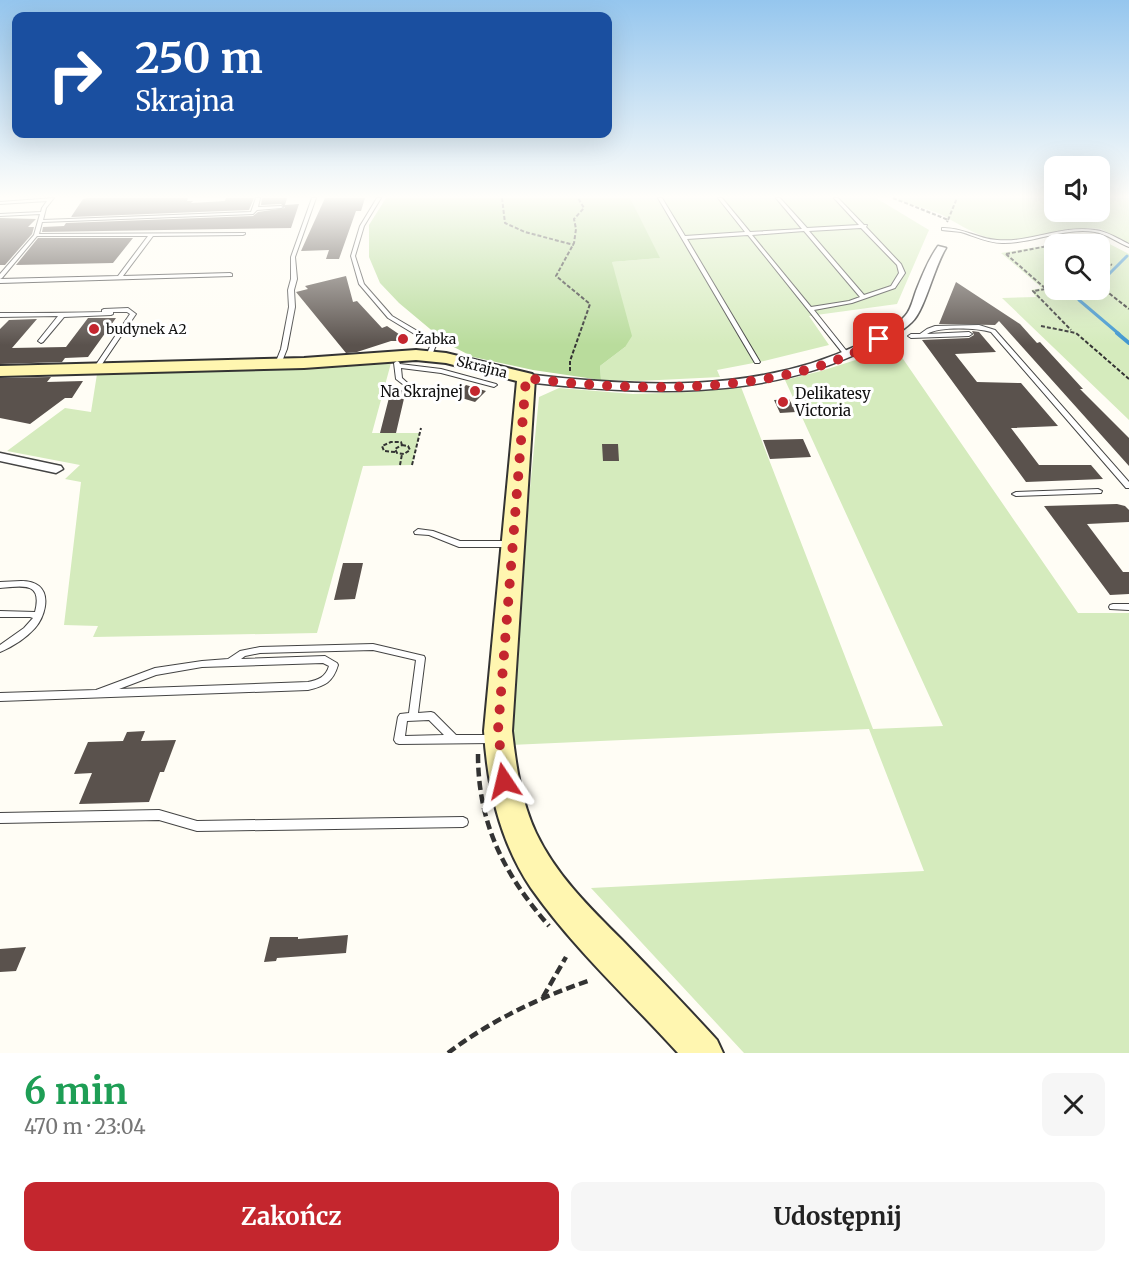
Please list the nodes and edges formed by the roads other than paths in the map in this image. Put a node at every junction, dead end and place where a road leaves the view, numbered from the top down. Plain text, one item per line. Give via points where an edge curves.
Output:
1 (27, 247) edge
2 (142, 247) edge
3 (297, 247) edge
4 (356, 247) edge
5 (688, 247) edge
6 (759, 247) edge
7 (821, 247) edge
8 (883, 247) edge
9 (941, 248) dead end
10 (230, 274) dead end
11 (120, 277) junction
12 (0, 279) edge
13 (864, 298) junction
14 (811, 309) junction
15 (121, 310) junction
16 (104, 311) dead end
17 (0, 315) edge
18 (62, 315) junction
19 (969, 334) dead end
20 (922, 335) junction
21 (912, 336) dead end
22 (41, 341) dead end
23 (847, 355) junction
24 (429, 356) junction
25 (397, 361) junction
26 (757, 362) dead end
27 (278, 364) junction
28 (96, 369) junction
29 (0, 371) edge
30 (526, 378) junction
31 (494, 385) dead end
32 (409, 387) dead end
33 (0, 457) edge
34 (56, 469) dead end
35 (1129, 486) edge
36 (1098, 491) dead end
37 (1016, 495) dead end
38 (418, 532) dead end
39 (513, 544) junction
40 (0, 585) edge
41 (1113, 607) dead end
42 (1129, 607) edge
43 (0, 614) edge
44 (37, 617) junction
45 (0, 649) edge
46 (231, 662) junction
47 (96, 694) junction
48 (0, 696) edge
49 (413, 717) junction
50 (454, 739) junction
51 (489, 739) junction
52 (0, 818) edge
53 (463, 822) dead end
54 (704, 1053) edge

1 - 12 lane
2 - 11 lane
3 - 27 lane via 292,308
4 - 24 lane via 353,259 363,286 390,317 434,343
5 - 26 lane
6 - 14 lane
7 - 13 lane
8 - 13 lane via 902,273 893,287
9 - 23 street, Skrajna via 912,316 863,349
10 - 11 lane
11 - 12 lane
13 - 14 lane
14 - 23 lane
15 - 16 lane
15 - 18 lane via 105,315
15 - 28 lane via 133,314
17 - 18 lane
18 - 22 lane
19 - 20 lane
20 - 21 lane
20 - 35 lane via 936,328 979,327 993,331
23 - 30 street, Skrajna via 776,375 698,386 620,387
24 - 25 street, Skrajna
24 - 30 street, Skrajna
25 - 27 street, Skrajna
25 - 31 lane
25 - 32 lane via 399,379
27 - 28 street, Skrajna
28 - 29 street, Skrajna
30 - 39 street
33 - 34 street
36 - 37 lane
38 - 39 lane via 459,544
39 - 51 street
40 - 44 lane via 22,584 39,590 41,608
41 - 42 lane
43 - 44 lane
44 - 45 lane via 32,626
46 - 47 lane via 155,672
46 - 47 lane via 325,659 334,665 331,675 322,683 308,686
46 - 49 lane via 243,653 260,650 373,647 420,658
47 - 48 lane
49 - 50 lane via 431,716
49 - 50 lane via 403,717 399,740
50 - 51 lane
51 - 54 street via 523,840 542,874 574,915
52 - 53 lane via 159,815 197,825

